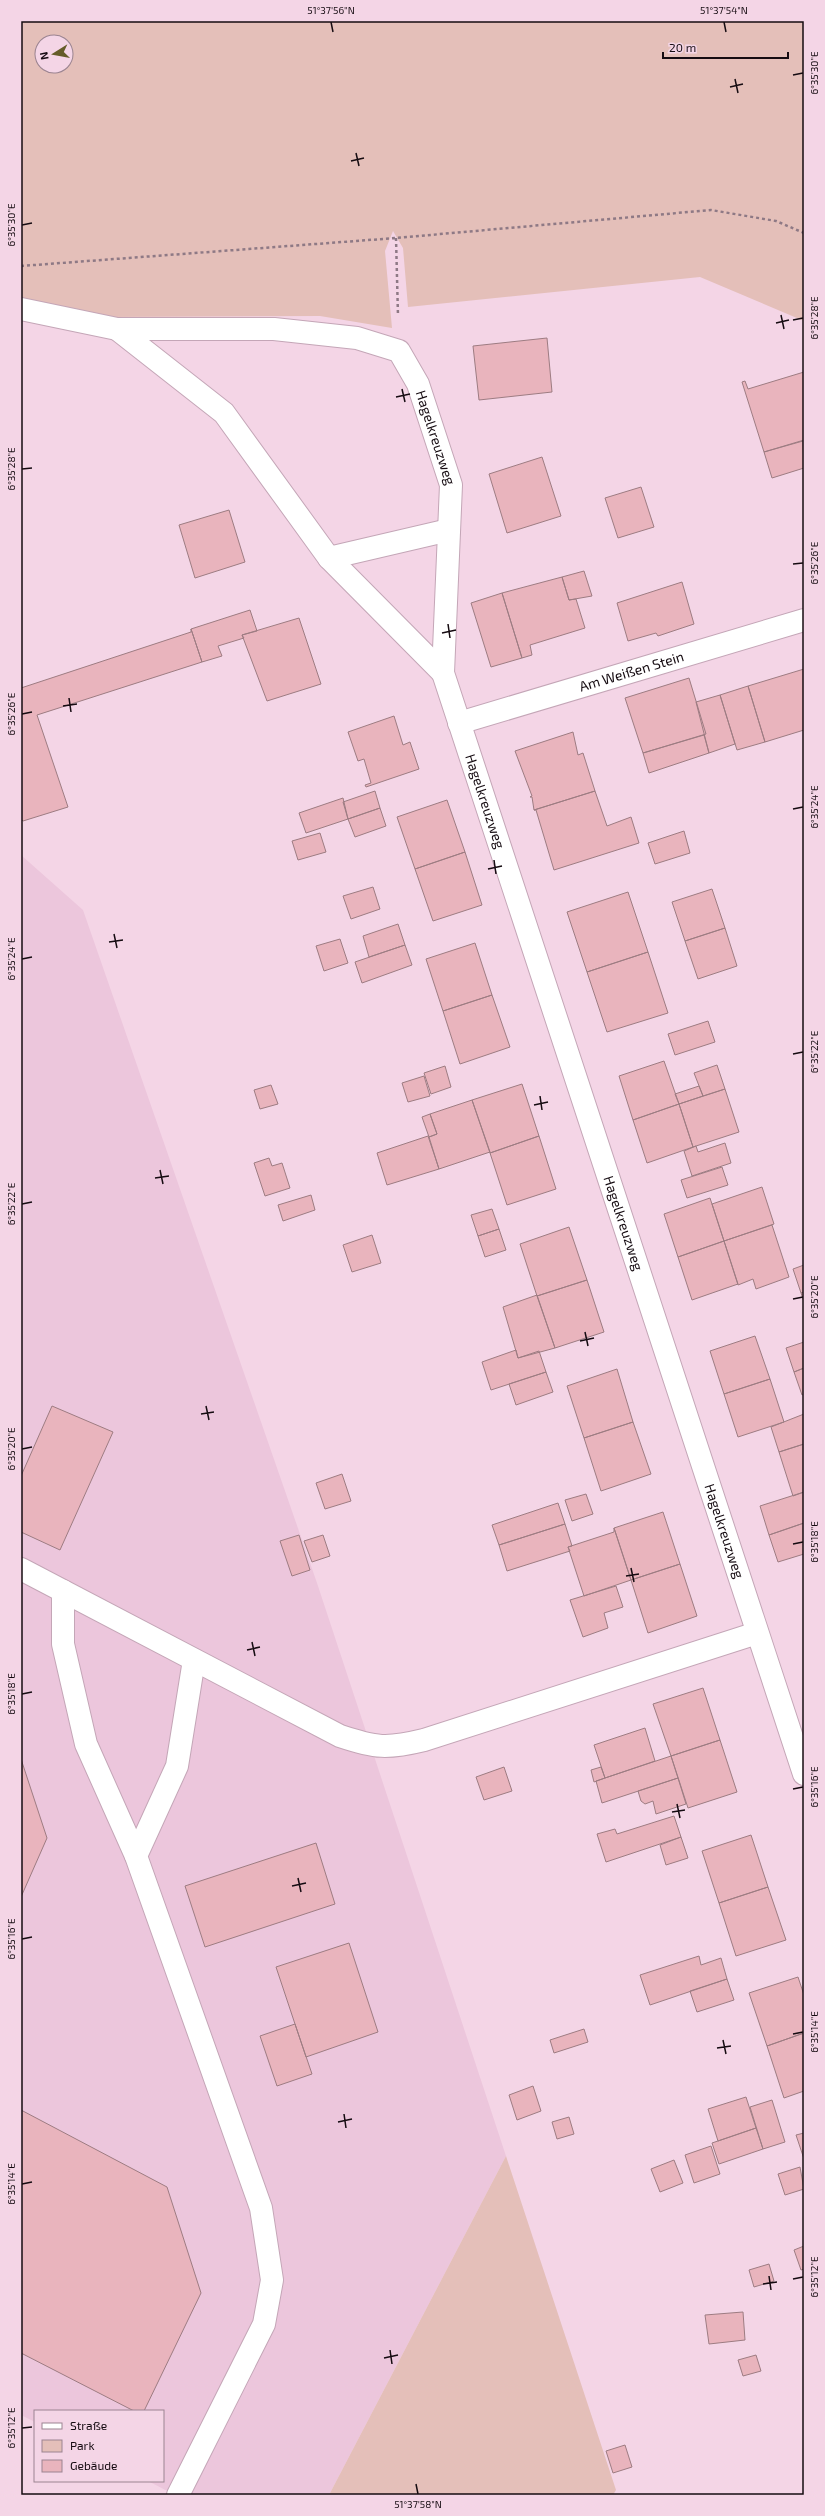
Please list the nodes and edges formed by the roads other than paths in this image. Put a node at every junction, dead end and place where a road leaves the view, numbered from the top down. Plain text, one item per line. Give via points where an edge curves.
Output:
1 (21, 309) edge
2 (117, 329) junction
3 (449, 530) junction
4 (329, 558) junction
5 (804, 620) edge
6 (443, 673) junction
7 (459, 724) junction
8 (21, 1568) edge
9 (64, 1591) junction
10 (757, 1633) junction
11 (194, 1660) junction
12 (804, 1774) edge
13 (136, 1856) junction
14 (178, 2495) edge

1 - 2 street
2 - 3 street, Hagelkreuzweg via 274,329 357,338 399,351 418,384 451,485
2 - 4 street, Hagelkreuzweg via 224,414
3 - 4 street
3 - 6 street, Hagelkreuzweg
4 - 6 street, Hagelkreuzweg
5 - 7 street, Am Weißen Stein
6 - 7 street, Hagelkreuzweg
7 - 10 street, Hagelkreuzweg
8 - 9 street
9 - 11 street
9 - 13 street via 62,1644 86,1744
10 - 11 street via 431,1738 394,1747 371,1746 340,1736
10 - 12 street, Hagelkreuzweg
11 - 13 street via 177,1766
13 - 14 street via 261,2208 272,2280 264,2324

